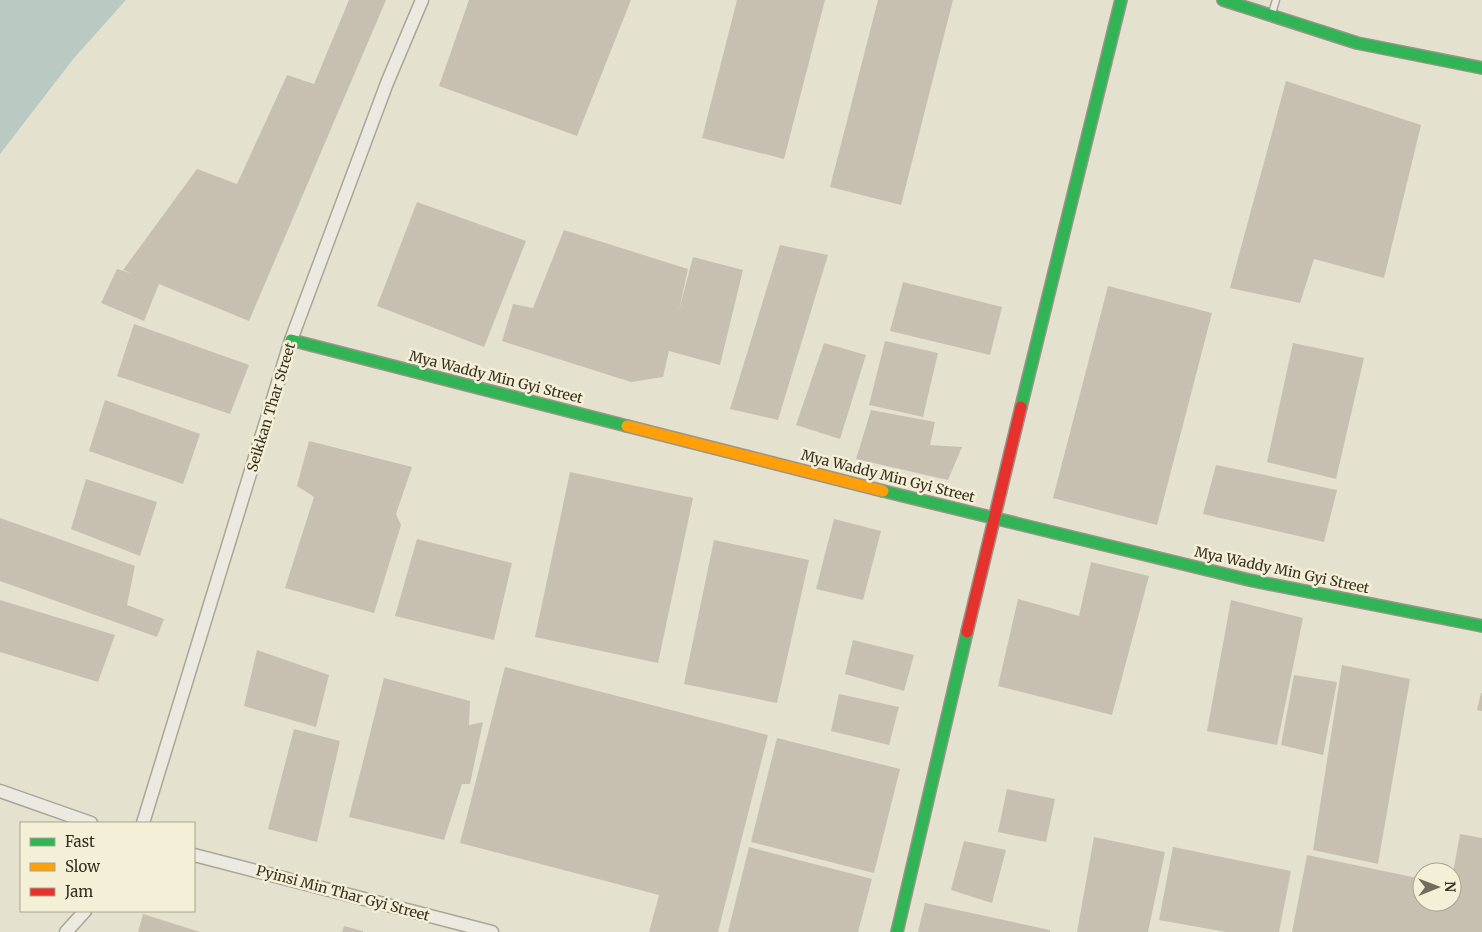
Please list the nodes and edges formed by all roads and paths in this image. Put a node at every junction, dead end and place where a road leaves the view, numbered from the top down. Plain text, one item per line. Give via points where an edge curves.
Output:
1 (422, 0) edge
2 (1121, 0) edge
3 (1224, 0) edge
4 (1276, 0) edge
5 (1271, 16) junction
6 (1482, 68) edge
7 (291, 340) junction
8 (994, 519) junction
9 (1482, 626) edge
10 (0, 791) edge
11 (88, 822) edge
12 (143, 822) edge
13 (195, 854) edge
14 (84, 912) edge
15 (66, 932) edge
16 (492, 932) edge
17 (897, 932) edge

1 - 7 street, Seikkan Thar Street via 387,83
2 - 8 street
3 - 5 street
4 - 5 lane
5 - 6 street via 1356,43
7 - 8 street, Mya Waddy Min Gyi Street
7 - 12 street, Seikkan Thar Street
8 - 9 street, Mya Waddy Min Gyi Street via 1249,580
8 - 17 street
10 - 11 street
13 - 16 street, Pyinsi Min Thar Gyi Street
14 - 15 street

